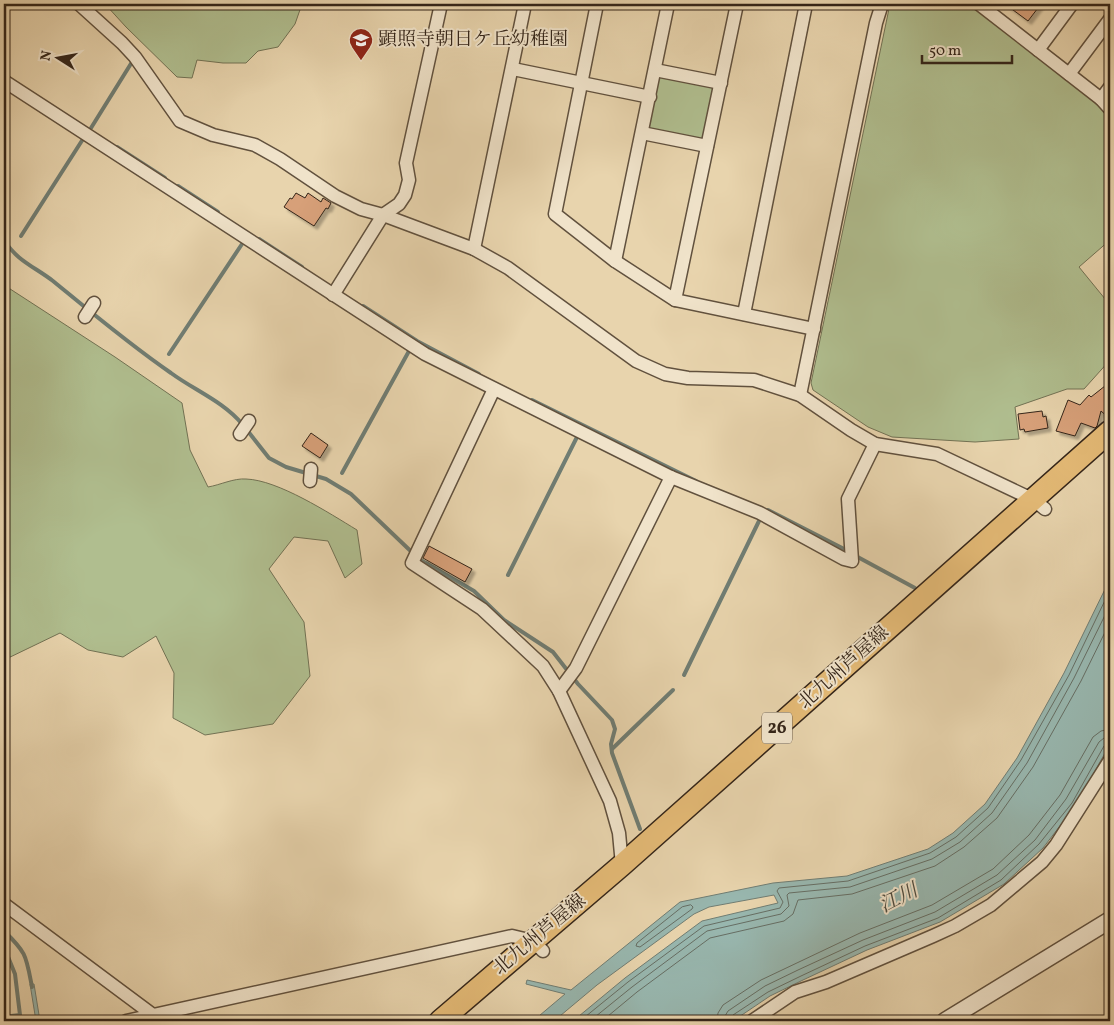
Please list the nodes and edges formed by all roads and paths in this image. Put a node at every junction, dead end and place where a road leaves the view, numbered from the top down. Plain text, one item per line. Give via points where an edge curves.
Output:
1 (79, 4) edge
2 (442, 4) edge
3 (525, 4) edge
4 (597, 4) edge
5 (668, 4) edge
6 (737, 4) edge
7 (806, 4) edge
8 (882, 4) edge
9 (979, 4) edge
10 (1072, 4) edge
11 (1110, 19) edge
12 (1038, 50) junction
13 (513, 70) junction
14 (655, 70) junction
15 (1069, 74) junction
16 (4, 81) edge
17 (580, 83) junction
18 (720, 83) junction
19 (1110, 87) edge
20 (650, 97) junction
21 (1106, 104) edge
22 (642, 133) junction
23 (707, 146) junction
24 (383, 215) junction
25 (474, 249) junction
26 (615, 261) junction
27 (333, 295) junction
28 (675, 300) junction
29 (94, 303) dead end
30 (744, 314) junction
31 (85, 317) dead end
32 (814, 330) junction
33 (494, 389) junction
34 (800, 395) junction
35 (249, 421) dead end
36 (1110, 430) edge
37 (240, 434) dead end
38 (875, 444) junction
39 (1110, 449) edge
40 (671, 477) junction
41 (1039, 504) junction
42 (559, 691) junction
43 (1110, 760) edge
44 (622, 865) junction
45 (4, 904) edge
46 (1110, 920) edge
47 (538, 946) junction
48 (153, 1015) junction
49 (126, 1021) edge
50 (440, 1021) edge
51 (460, 1021) edge
52 (752, 1021) edge
53 (945, 1021) edge

1 - 24 street via 135,58 180,121 212,135 255,145 335,196 360,209
2 - 24 street via 406,163 409,180 405,195 399,204
3 - 13 street
4 - 17 street
5 - 14 street
6 - 18 street
7 - 30 street
8 - 32 street
9 - 12 street
10 - 12 street
11 - 15 street
12 - 15 street
13 - 17 street
13 - 25 street
14 - 18 street
14 - 20 street
15 - 21 street
16 - 27 street
17 - 20 street
17 - 26 street via 555,214
18 - 23 street
19 - 21 street
20 - 22 street
22 - 23 street
22 - 26 street
23 - 28 street
24 - 25 street
24 - 27 street
25 - 34 street via 508,268 636,361 665,374 754,380
26 - 28 street
27 - 33 street via 425,354
28 - 30 street
29 - 31 street
30 - 32 street
32 - 34 street
33 - 40 street
33 - 42 street via 412,563 482,609 543,666
34 - 38 street
35 - 37 street
36 - 41 main road, 北九州芦屋線 / 26
38 - 40 street via 848,499 852,561 760,513
38 - 41 street via 937,454
39 - 41 main road, 北九州芦屋線 / 26
40 - 42 street via 576,668
41 - 44 main road, 北九州芦屋線 / 26
41 - 47 main road, 北九州芦屋線 / 26
42 - 44 street via 610,801 619,833
43 - 52 street via 1056,845 1042,862 991,905 933,936 795,992
44 - 47 main road, 北九州芦屋線 / 26
45 - 48 street
46 - 53 street
47 - 48 street via 512,936
47 - 50 main road, 北九州芦屋線 / 26
47 - 51 main road, 北九州芦屋線 / 26
48 - 49 street

